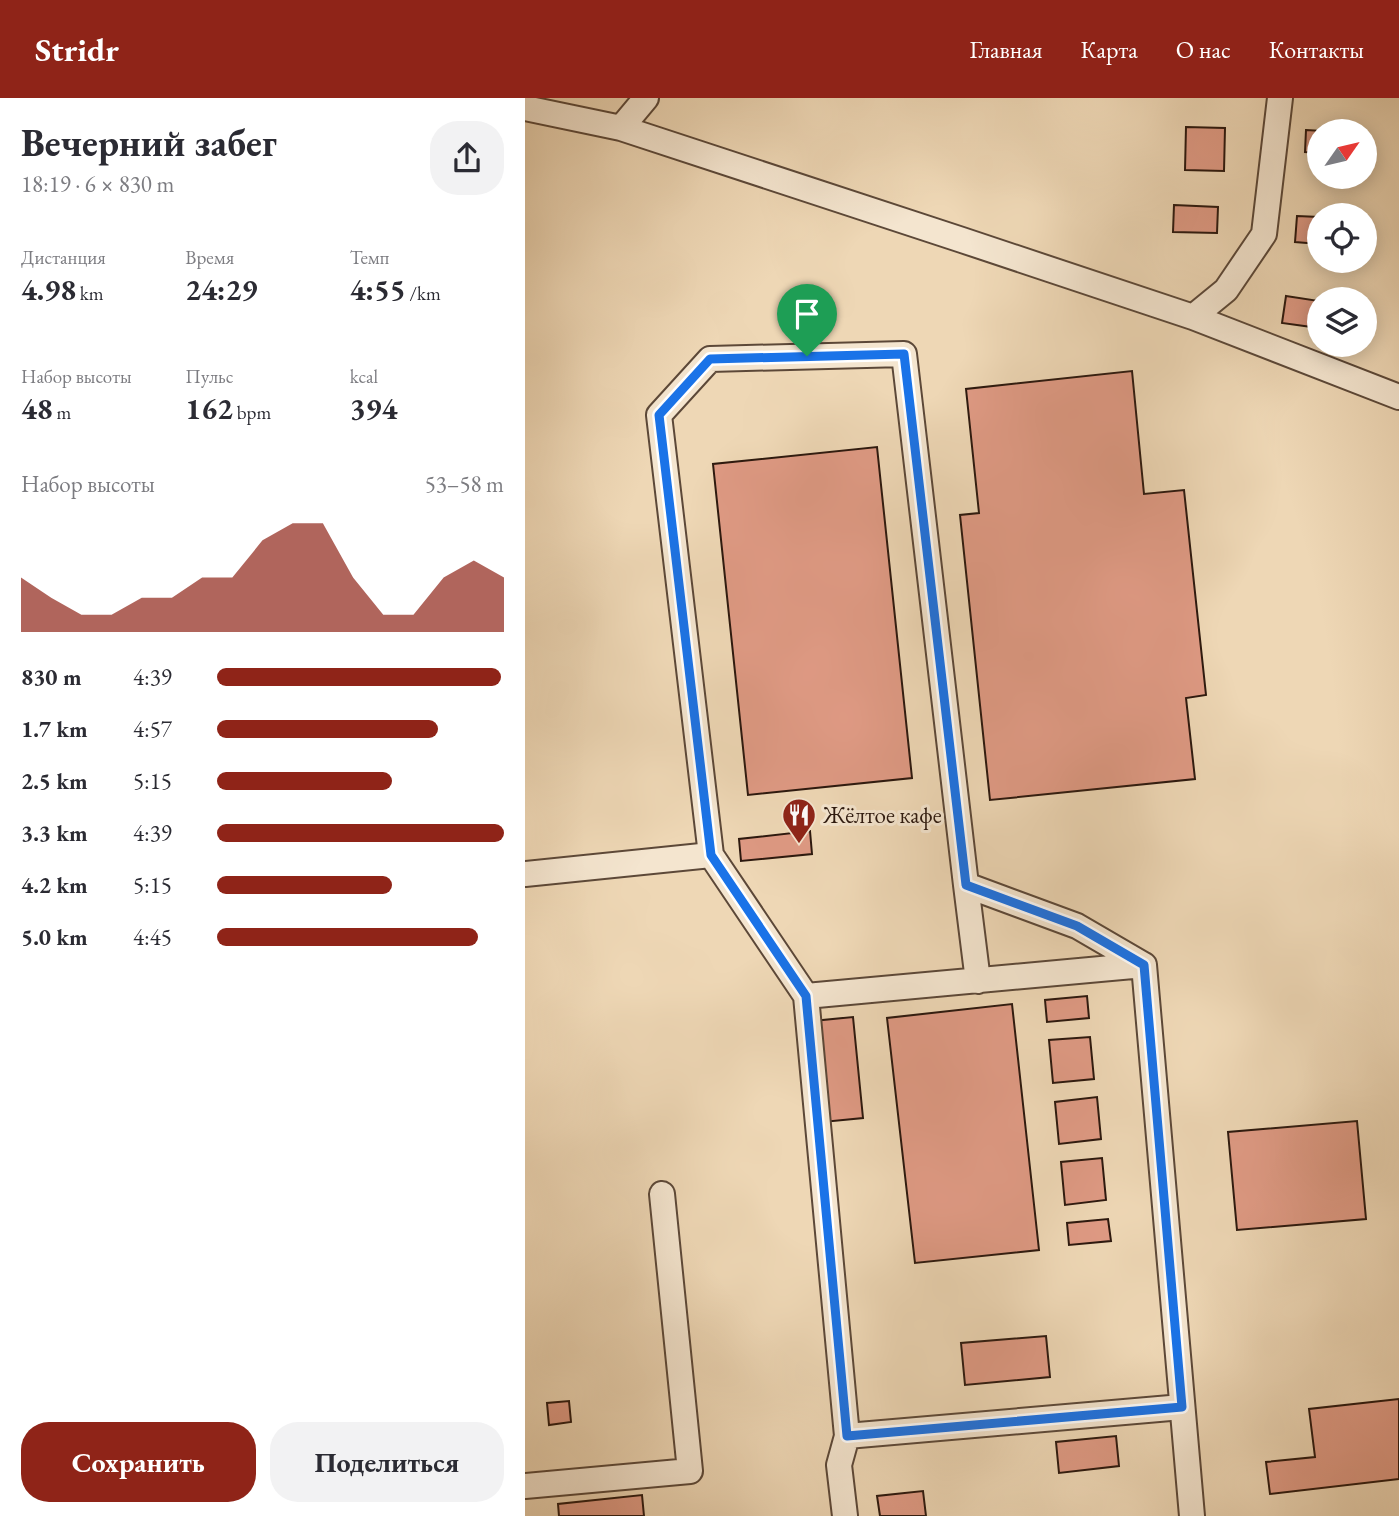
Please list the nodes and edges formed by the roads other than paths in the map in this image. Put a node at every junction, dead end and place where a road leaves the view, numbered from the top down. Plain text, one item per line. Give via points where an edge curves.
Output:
1 (646, 98) edge
2 (1280, 98) edge
3 (525, 108) edge
4 (621, 128) junction
5 (1193, 317) junction
6 (1399, 397) edge
7 (711, 855) junction
8 (525, 874) edge
9 (966, 885) junction
10 (1144, 965) junction
11 (978, 981) junction
12 (806, 996) junction
13 (662, 1194) dead end
14 (1182, 1407) junction
15 (847, 1436) junction
16 (525, 1486) edge
17 (845, 1516) edge
18 (1192, 1516) edge

1 - 4 street
2 - 5 street via 1264,233 1226,290
3 - 4 street
4 - 5 street
5 - 6 street
7 - 8 street
7 - 9 street via 659,415 710,359 904,354
7 - 12 street
9 - 10 street via 1077,926
9 - 11 street
10 - 11 street
10 - 14 street
11 - 12 street
12 - 15 street
13 - 16 street via 690,1471
14 - 15 street
14 - 18 street
15 - 17 street via 839,1465

